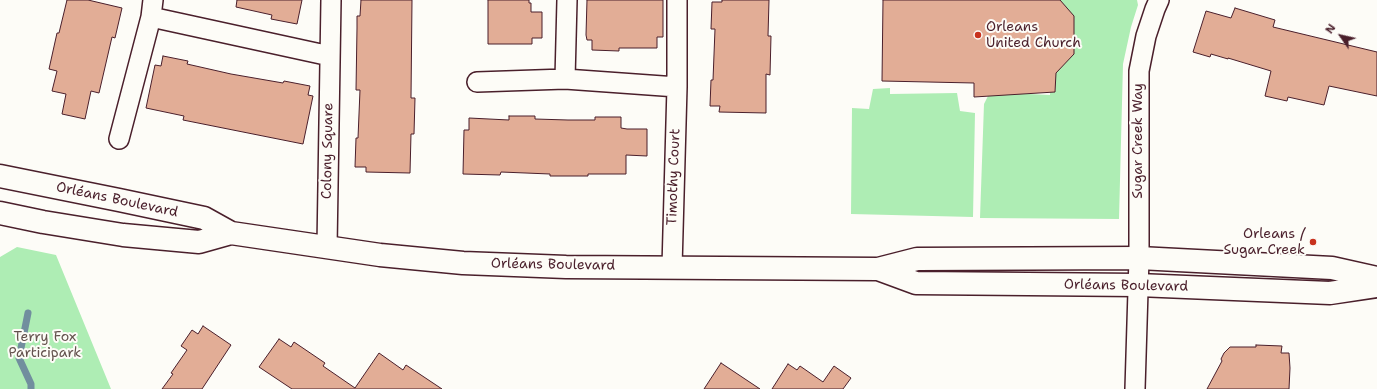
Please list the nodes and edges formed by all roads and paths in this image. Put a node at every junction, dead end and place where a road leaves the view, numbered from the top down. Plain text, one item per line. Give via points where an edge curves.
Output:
1 (331, 0) edge
2 (567, 0) edge
3 (677, 0) edge
4 (1159, 0) edge
5 (152, 9) edge
6 (330, 56) junction
7 (565, 79) junction
8 (477, 82) dead end
9 (677, 87) junction
10 (118, 139) dead end
11 (0, 176) edge
12 (0, 213) edge
13 (231, 233) junction
14 (326, 247) junction
15 (1139, 258) junction
16 (672, 267) junction
17 (878, 269) junction
18 (1377, 278) edge
19 (1138, 285) junction
20 (1377, 286) edge
21 (1135, 389) edge

1 - 6 street, Colony Square
2 - 7 street
3 - 9 street, Timothy Court
4 - 15 street, Sugar Creek Way via 1146,36 1139,71
5 - 6 street
5 - 10 street
6 - 14 street, Colony Square
7 - 8 street
7 - 9 street
9 - 16 street, Timothy Court
11 - 13 main road, Orléans Boulevard via 204,218
12 - 13 main road, Orléans Boulevard via 123,235 199,242
13 - 14 main road, Orléans Boulevard
14 - 16 main road, Orléans Boulevard via 463,264
15 - 17 main road, Orléans Boulevard via 917,259
15 - 18 main road, Orléans Boulevard via 1332,268
15 - 19 street, Sugar Creek Way
16 - 17 main road, Orléans Boulevard
17 - 19 main road, Orléans Boulevard via 916,282
19 - 20 main road, Orléans Boulevard via 1330,293
19 - 21 street, Sugar Creek Way

